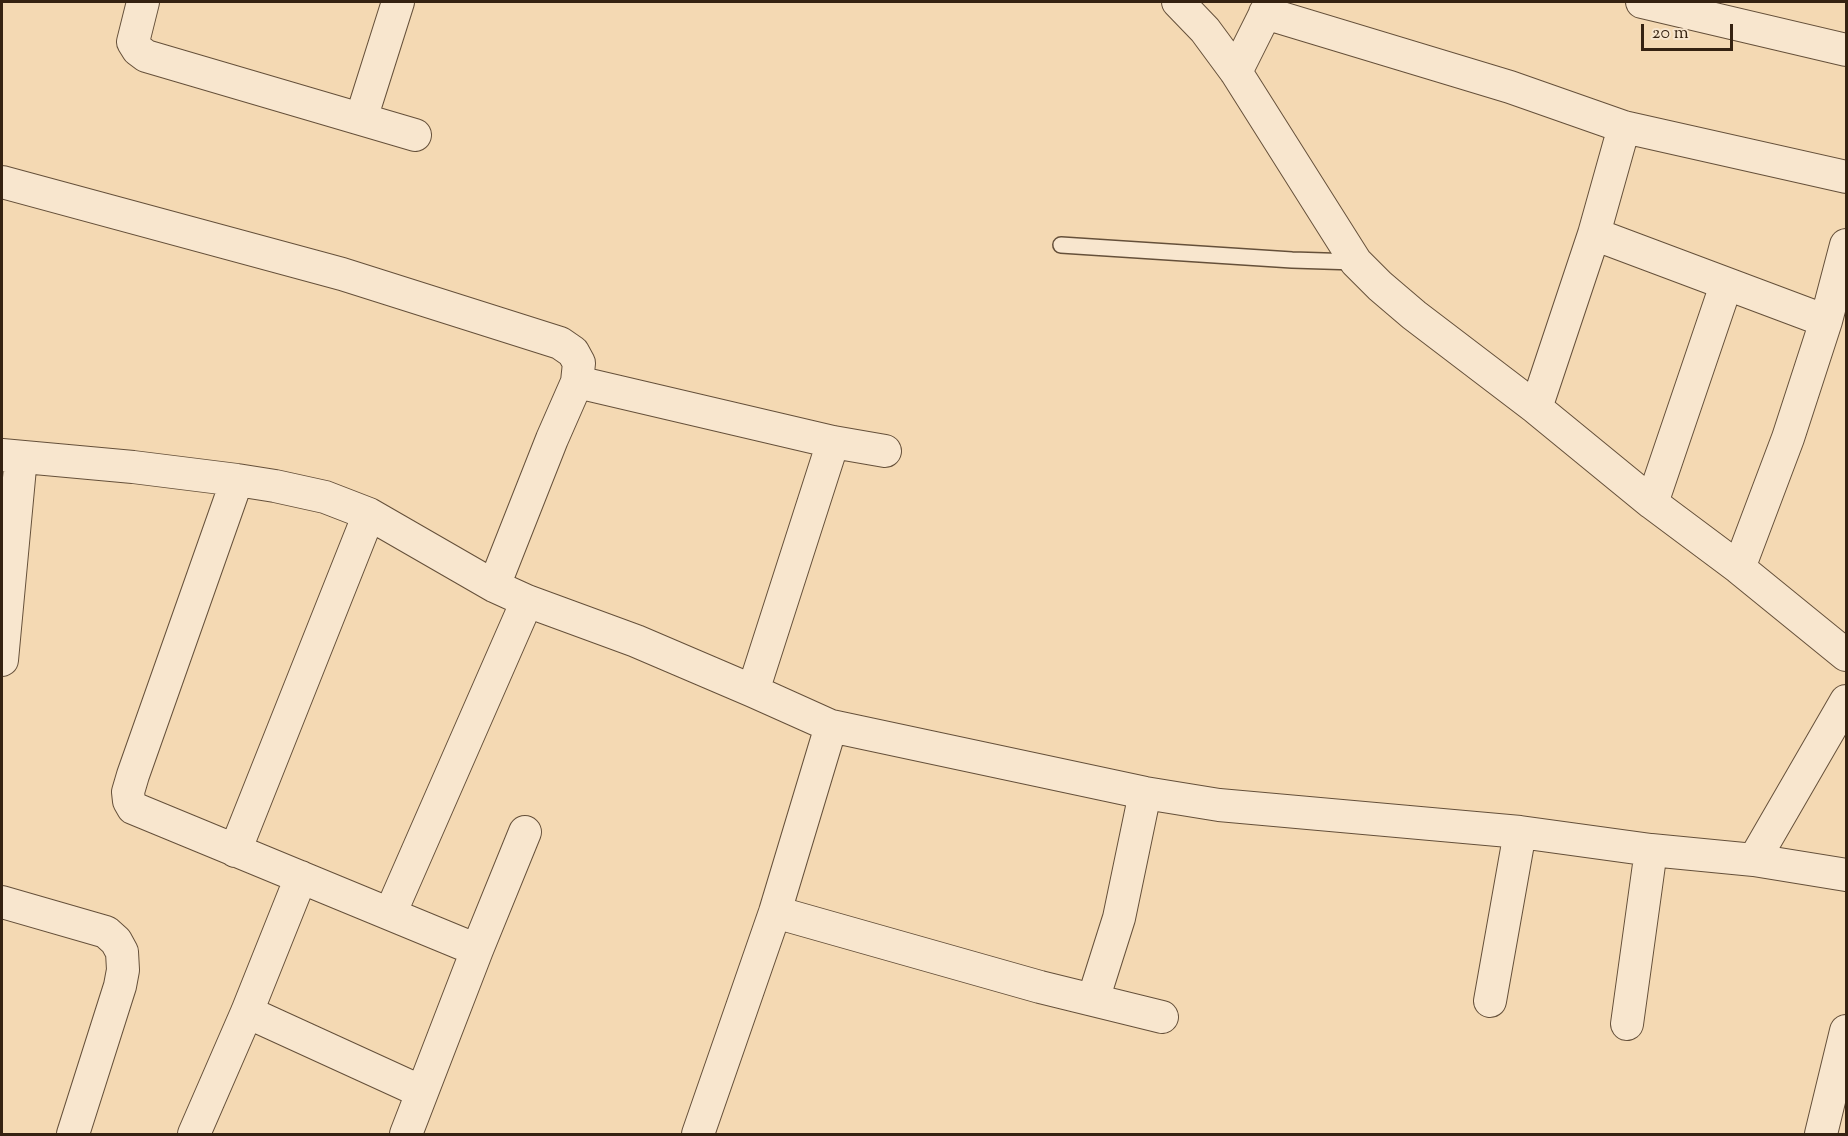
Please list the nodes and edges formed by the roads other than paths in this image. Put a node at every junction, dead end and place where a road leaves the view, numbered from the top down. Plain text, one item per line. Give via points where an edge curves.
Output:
1 (143, 2) edge
2 (398, 2) edge
3 (1178, 2) edge
4 (1642, 2) edge
5 (1268, 7) edge
6 (1846, 50) edge
7 (1236, 72) junction
8 (360, 120) junction
9 (1624, 127) junction
10 (414, 135) dead end
11 (1846, 174) edge
12 (2, 182) edge
13 (1594, 234) junction
14 (1061, 245) dead end
15 (1846, 245) edge
16 (1356, 262) junction
17 (1726, 285) junction
18 (1826, 321) junction
19 (577, 382) junction
20 (1536, 408) junction
21 (833, 442) junction
22 (885, 451) dead end
23 (11, 456) edge
24 (237, 480) junction
25 (1652, 503) junction
26 (369, 514) junction
27 (1739, 568) junction
28 (494, 586) junction
29 (527, 601) junction
30 (1846, 655) edge
31 (2, 660) edge
32 (753, 691) junction
33 (1846, 701) edge
34 (831, 726) junction
35 (1144, 793) junction
36 (525, 832) dead end
37 (1520, 832) junction
38 (1651, 850) junction
39 (235, 851) junction
40 (1754, 860) junction
41 (1846, 875) edge
42 (301, 878) junction
43 (2, 904) edge
44 (775, 912) junction
45 (390, 914) junction
46 (477, 950) junction
47 (1093, 1000) junction
48 (1490, 1001) dead end
49 (247, 1012) junction
50 (1162, 1017) dead end
51 (1627, 1024) dead end
52 (1846, 1031) edge
53 (422, 1092) junction
54 (73, 1134) edge
55 (194, 1134) edge
56 (406, 1134) edge
57 (698, 1134) edge
58 (1821, 1134) edge

1 - 8 street via 133,42 146,56
2 - 8 street
3 - 7 street
4 - 6 street
5 - 7 street
5 - 9 street
7 - 16 street
8 - 10 street
9 - 11 street
9 - 13 street
12 - 19 street via 342,274 560,343 573,352 579,363
13 - 17 street
13 - 20 street
14 - 16 lane
15 - 18 street
16 - 20 street via 1414,315
17 - 18 street
17 - 25 street
18 - 27 street via 1788,438
19 - 21 street
19 - 28 street
20 - 25 street
21 - 22 street
21 - 32 street
23 - 24 street
23 - 31 street
24 - 26 street via 325,497
24 - 39 street via 128,792 133,808
25 - 27 street
26 - 28 street
26 - 39 street
27 - 30 street
28 - 29 street
29 - 32 street via 636,641
29 - 45 street
32 - 34 street
33 - 40 street
34 - 35 street
34 - 44 street
35 - 37 street via 1219,805
35 - 47 street via 1119,918
36 - 46 street
37 - 38 street
37 - 48 street
38 - 40 street
38 - 51 street
39 - 42 street
40 - 41 street
42 - 45 street
42 - 49 street
43 - 54 street via 106,932 122,952 120,986
44 - 47 street
44 - 57 street
45 - 46 street
46 - 53 street
47 - 50 street
49 - 53 street
49 - 55 street
52 - 58 street
53 - 56 street

